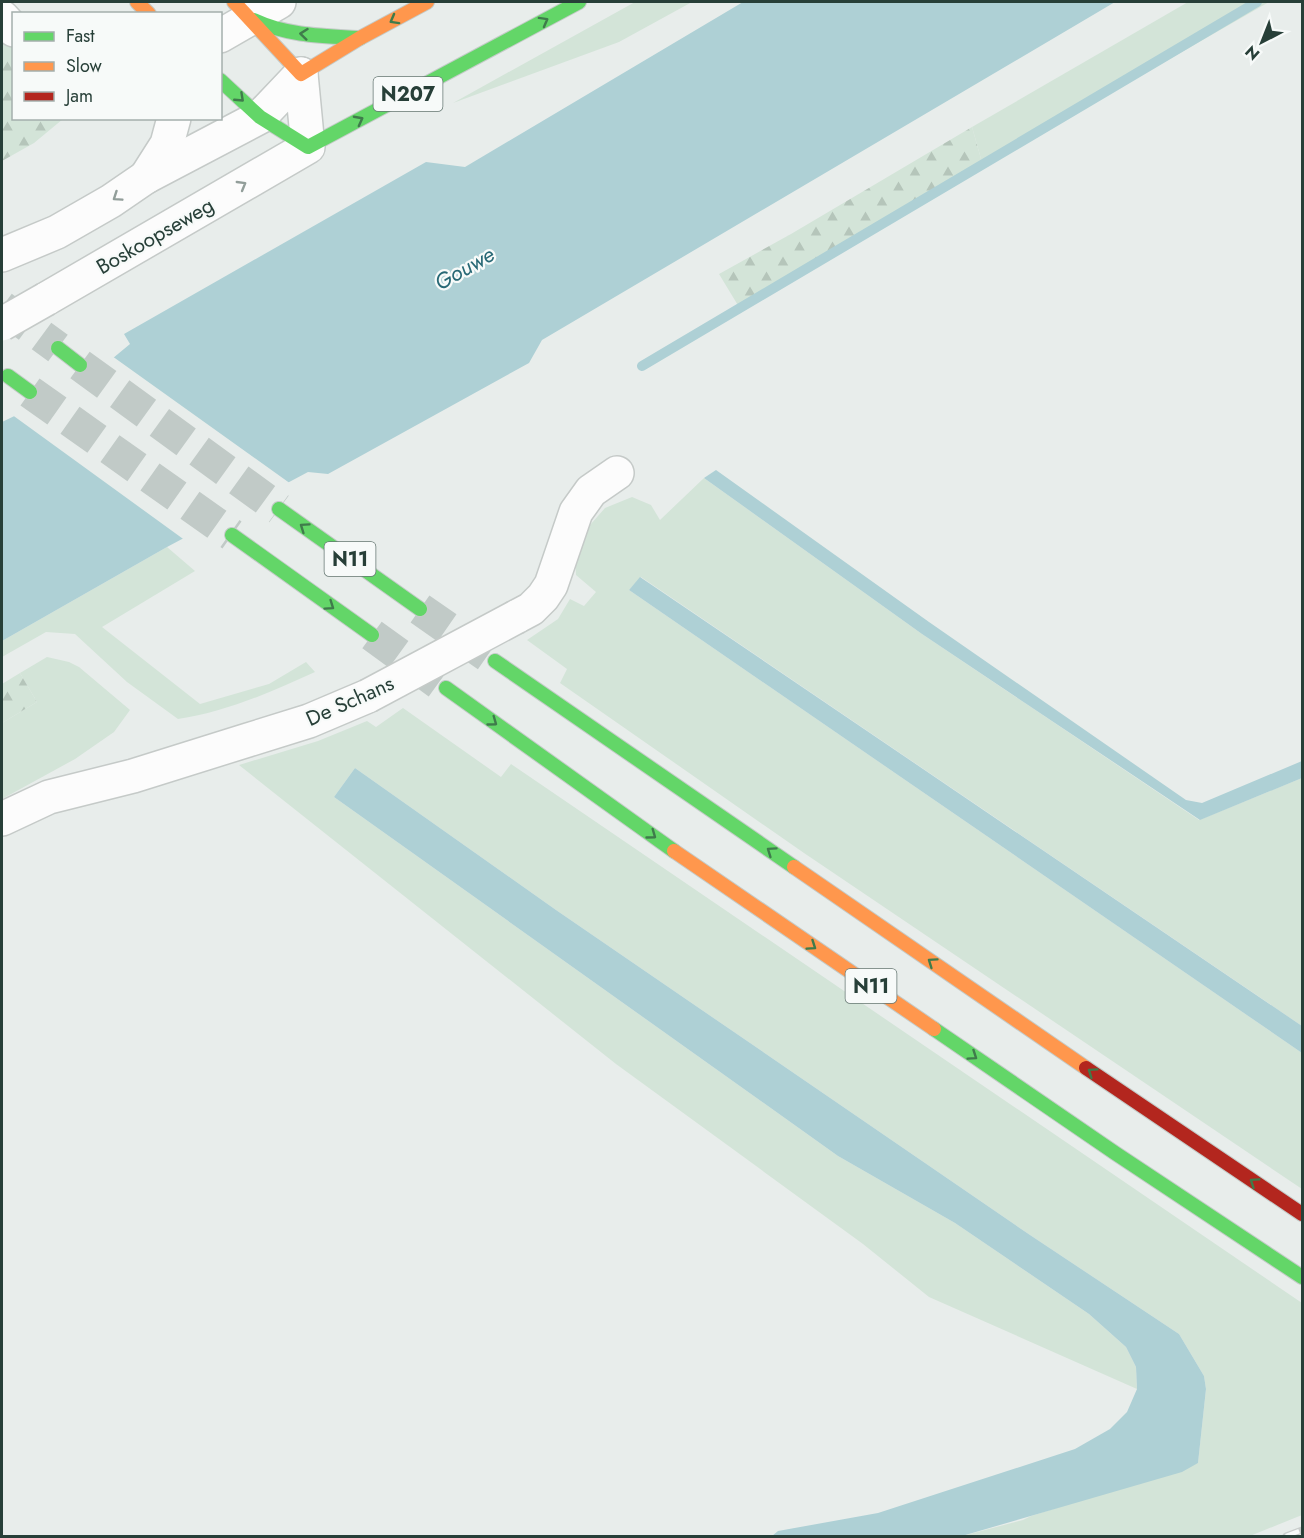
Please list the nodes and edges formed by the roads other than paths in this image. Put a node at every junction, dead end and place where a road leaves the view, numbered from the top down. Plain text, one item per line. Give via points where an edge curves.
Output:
1 (279, 2) edge
2 (427, 2) edge
3 (579, 2) edge
4 (242, 10) edge
5 (222, 34) edge
6 (360, 39) junction
7 (301, 74) junction
8 (222, 82) edge
9 (260, 117) junction
10 (173, 120) edge
11 (308, 147) junction
12 (146, 177) junction
13 (2, 255) edge
14 (2, 324) edge
15 (58, 348) tunnel mouth
16 (80, 364) tunnel mouth
17 (8, 376) dead end
18 (30, 392) tunnel mouth
19 (617, 473) dead end
20 (279, 509) tunnel mouth
21 (232, 536) tunnel mouth
22 (420, 609) tunnel mouth
23 (372, 635) tunnel mouth
24 (495, 661) tunnel mouth
25 (446, 688) tunnel mouth
26 (2, 819) edge
27 (1302, 1214) edge
28 (1302, 1277) edge

1 - 4 street
2 -> 6 main road
11 -> 3 main road, Boskoopseweg / N207
4 - 5 street
6 -> 4 main road via 284,32 267,27
4 - 7 main road
6 - 7 main road
7 - 9 street
7 - 11 street
8 -> 9 main road
9 - 11 main road
9 - 12 street
10 - 12 street via 167,144
14 -> 11 street, Boskoopseweg, bridge
12 -> 13 street via 57,232
15 - 16 main road
17 - 18 main road
19 - 26 street, De Schans, bridge via 591,491 576,512 551,585 531,609 368,696 318,717 133,776 49,797
22 -> 20 main road, N11
21 -> 23 main road, N11
27 -> 24 main road, N11
25 -> 28 main road, N11 via 713,878

